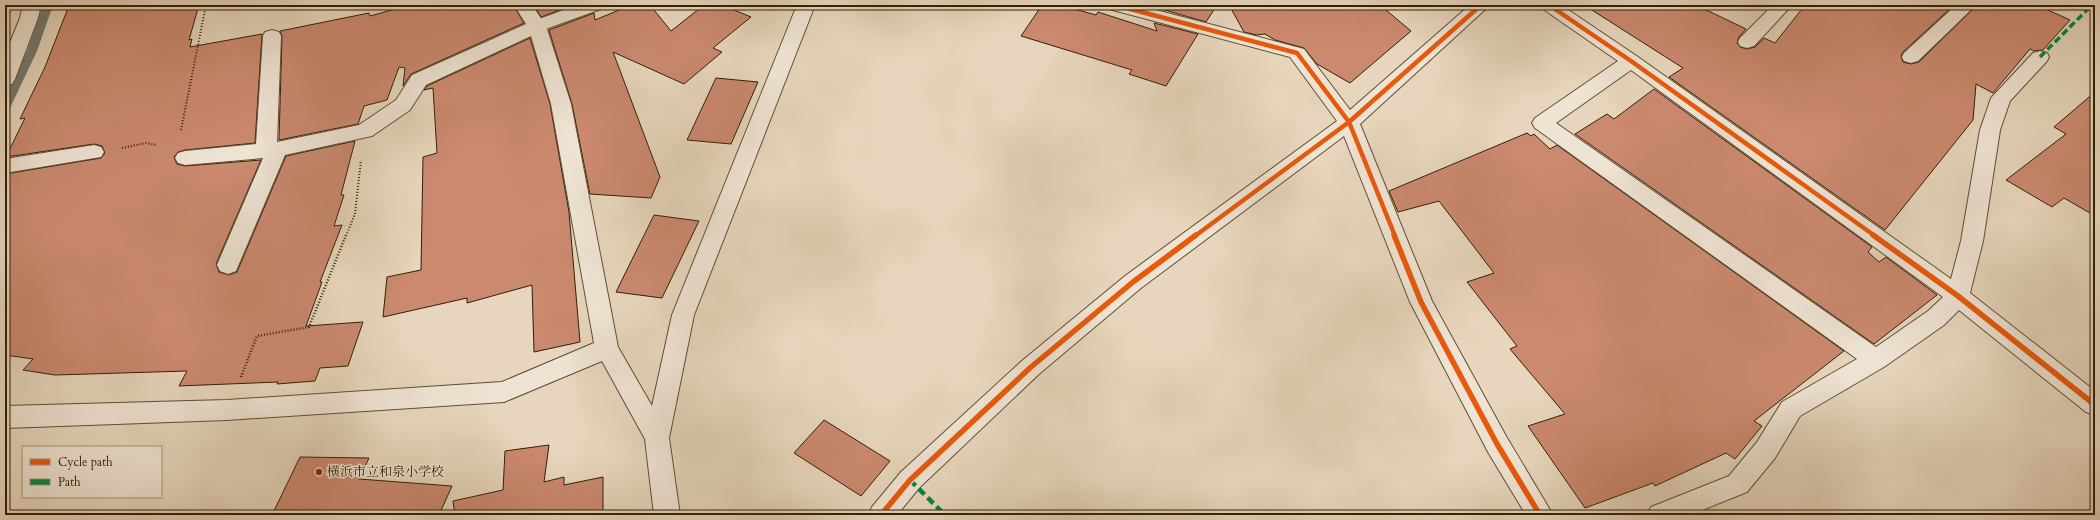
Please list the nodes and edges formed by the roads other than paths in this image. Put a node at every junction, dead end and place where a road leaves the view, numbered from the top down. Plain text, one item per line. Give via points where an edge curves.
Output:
1 (32, 5) edge
2 (523, 5) edge
3 (595, 5) edge
4 (806, 5) edge
5 (1115, 5) edge
6 (1481, 5) edge
7 (1549, 5) edge
8 (1783, 5) edge
9 (1967, 5) edge
10 (537, 26) junction
11 (272, 36) dead end
12 (1747, 42) dead end
13 (1911, 57) dead end
14 (2040, 57) dead end
15 (1630, 61) junction
16 (5, 79) edge
17 (1349, 122) junction
18 (272, 149) junction
19 (94, 152) road end
20 (185, 158) dead end
21 (5, 166) edge
22 (228, 265) dead end
23 (1958, 296) junction
24 (607, 348) junction
25 (1876, 360) junction
26 (2095, 405) edge
27 (5, 417) edge
28 (657, 438) junction
29 (667, 515) edge
30 (881, 515) edge
31 (1540, 515) edge
32 (1660, 515) edge

1 - 16 street
2 - 10 street
3 - 10 street
4 - 28 street via 683,315
5 - 17 street via 1297,53
6 - 17 street
7 - 15 street
8 - 12 street
9 - 13 street
10 - 18 street via 419,80 403,105 365,132
10 - 24 street via 561,104
11 - 18 street
14 - 23 street via 2002,98 1990,130 1972,241
15 - 23 street
15 - 25 street via 1542,123
17 - 30 street via 1133,282 1031,367 910,480
17 - 31 street via 1421,302 1497,444
18 - 20 street
18 - 22 street
19 - 21 street
23 - 25 street via 1936,318
23 - 26 street
24 - 27 street via 504,392 227,410
24 - 28 street
25 - 32 street via 1791,409 1766,450 1738,484
28 - 29 street

